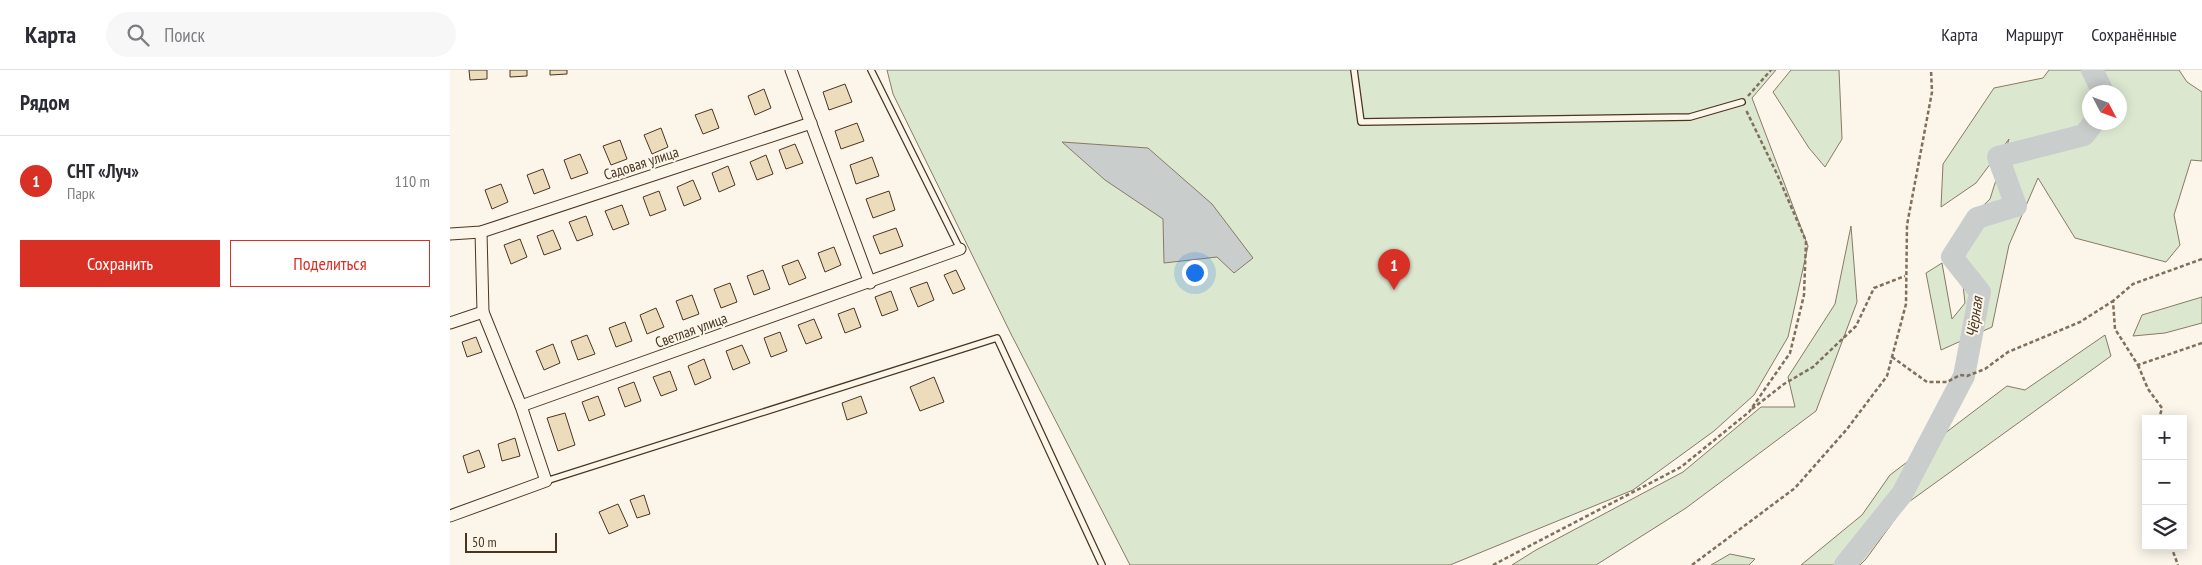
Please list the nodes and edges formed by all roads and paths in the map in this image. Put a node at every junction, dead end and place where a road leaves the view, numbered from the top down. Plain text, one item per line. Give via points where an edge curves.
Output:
1 (791, 70) edge
2 (871, 70) edge
3 (1354, 70) edge
4 (1771, 70) edge
5 (1931, 70) edge
6 (1742, 102) junction
7 (811, 123) junction
8 (481, 232) junction
9 (450, 234) edge
10 (960, 249) joint
11 (2202, 258) edge
12 (1906, 276) junction
13 (870, 282) junction
14 (2114, 302) junction
15 (483, 312) junction
16 (450, 324) edge
17 (2202, 343) edge
18 (1892, 358) junction
19 (2138, 365) junction
20 (521, 406) junction
21 (1749, 412) junction
22 (2160, 415) edge
23 (546, 481) junction
24 (450, 516) edge
25 (2172, 550) edge
26 (1102, 565) edge
27 (1493, 565) edge
28 (1692, 565) edge
29 (2178, 565) edge

1 - 7 street
2 - 10 lane
3 - 6 lane via 1361,122 1690,117
4 - 6 path
5 - 12 path via 1932,92 1906,225
6 - 21 path via 1806,241 1804,295 1790,352
7 - 8 street, Садовая улица
7 - 13 street
8 - 9 street
8 - 15 street
10 - 13 street, Светлая улица
11 - 14 path via 2133,284
12 - 18 path via 1906,304
12 - 21 path via 1874,288 1856,326 1813,367 1784,384
13 - 20 street, Светлая улица
14 - 18 path via 2080,322 2008,352 1985,369 1947,382 1927,382
14 - 19 path via 2115,329
15 - 16 street
15 - 20 street
17 - 19 path
18 - 28 path via 1886,376 1847,429 1795,488
19 - 22 path via 2148,389 2162,408
20 - 23 street
21 - 27 path via 1681,467
23 - 24 street
23 - 26 lane via 997,338
25 - 29 path

